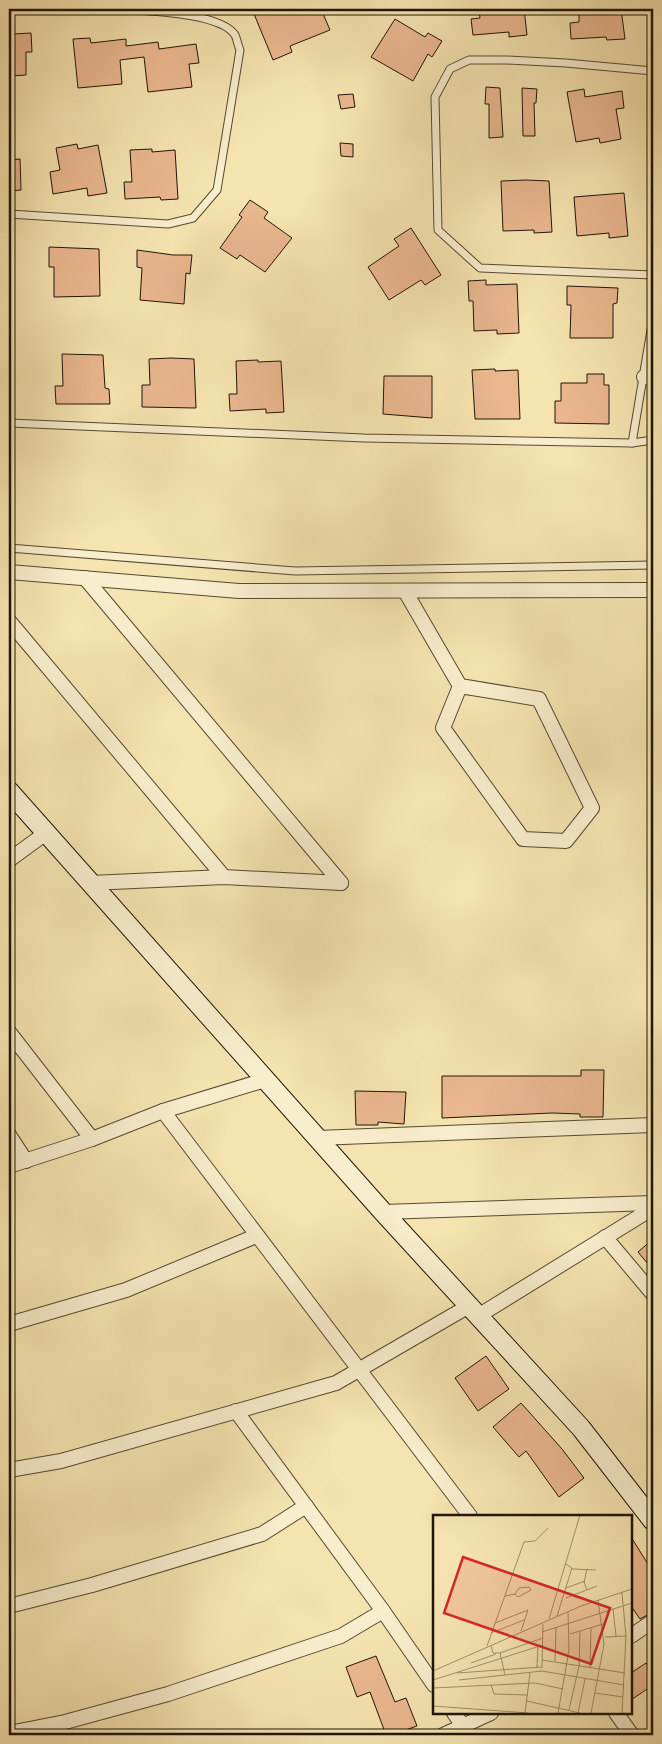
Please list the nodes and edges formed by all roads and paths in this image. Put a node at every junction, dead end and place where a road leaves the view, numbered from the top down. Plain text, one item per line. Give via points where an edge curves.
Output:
1 (118, 9) edge
2 (653, 71) edge
3 (9, 214) edge
4 (653, 275) edge
5 (653, 318) edge
6 (648, 378) edge
7 (9, 424) edge
8 (653, 440) edge
9 (632, 443) junction
10 (9, 548) edge
11 (653, 564) edge
12 (9, 572) edge
13 (84, 578) junction
14 (653, 590) edge
15 (404, 591) junction
16 (9, 620) edge
17 (460, 686) junction
18 (9, 791) edge
19 (46, 833) junction
20 (9, 860) edge
21 (224, 877) junction
22 (90, 883) junction
23 (9, 1032) edge
24 (265, 1080) junction
25 (163, 1111) junction
26 (653, 1126) edge
27 (9, 1136) edge
28 (317, 1138) junction
29 (92, 1139) junction
30 (26, 1161) junction
31 (9, 1166) edge
32 (653, 1203) edge
33 (653, 1208) edge
34 (383, 1212) junction
35 (256, 1236) junction
36 (605, 1237) junction
37 (653, 1294) edge
38 (473, 1311) junction
39 (9, 1324) edge
40 (360, 1370) junction
41 (236, 1412) junction
42 (9, 1470) edge
43 (306, 1506) junction
44 (469, 1515) edge
45 (653, 1521) edge
46 (9, 1606) edge
47 (383, 1611) junction
48 (653, 1621) edge
49 (632, 1635) edge
50 (433, 1684) edge
51 (455, 1714) edge
52 (488, 1714) edge
53 (617, 1714) edge
54 (463, 1726) junction
55 (9, 1733) edge
56 (443, 1735) edge
57 (632, 1735) edge

1 - 3 lane via 186,14 218,24 234,34 240,50 217,190 193,218 168,224
2 - 4 lane via 566,63 469,60 450,69 435,97 438,230 480,268
5 - 6 lane
6 - 9 lane
7 - 9 lane via 364,438
8 - 9 lane
10 - 11 lane via 295,570
12 - 13 street
13 - 15 street via 239,591
13 - 21 street via 341,883
14 - 15 street
15 - 17 street
16 - 21 street
17 - 17 street via 539,699 592,808 566,841 522,839 442,728
18 - 19 main road
19 - 20 street
19 - 22 main road
21 - 22 street
22 - 24 main road
23 - 29 street
24 - 25 street
24 - 28 main road
25 - 29 street
25 - 35 street
26 - 28 street
27 - 30 street
28 - 34 main road
29 - 30 street
30 - 31 street
32 - 34 street
33 - 36 street
34 - 38 main road
35 - 39 street via 126,1290
35 - 40 street
36 - 37 street
36 - 38 street
38 - 40 street
38 - 45 main road via 581,1428
40 - 41 street via 336,1384
40 - 44 street
41 - 42 street via 61,1460
41 - 43 street
43 - 46 street via 262,1534 92,1585
43 - 47 street
47 - 50 street
47 - 55 street via 341,1636 168,1694 65,1722
48 - 49 street
51 - 54 street
52 - 54 street
53 - 57 street
54 - 56 street

